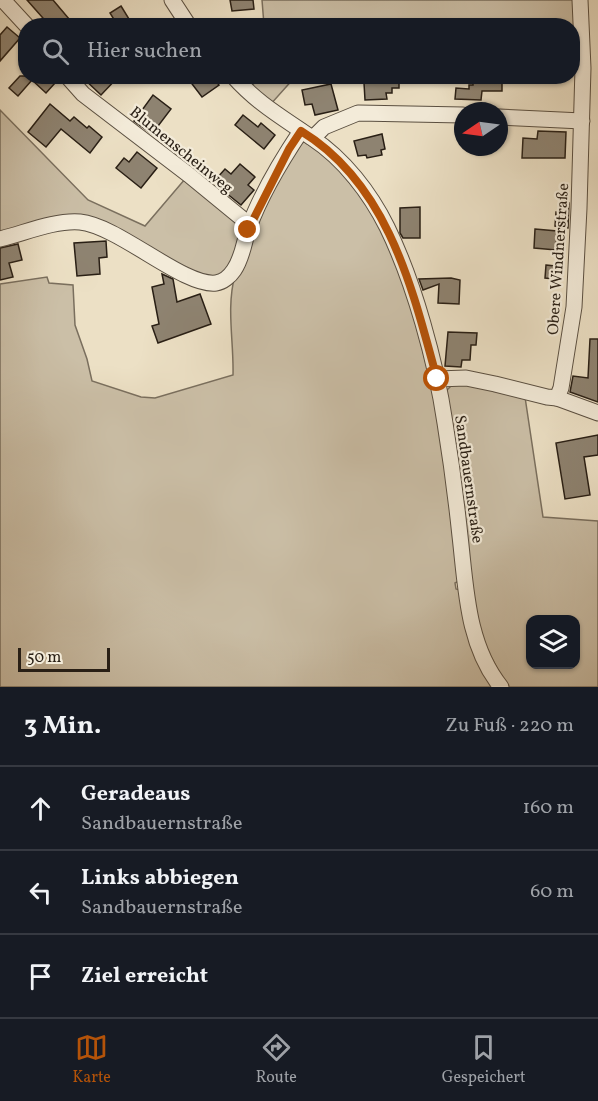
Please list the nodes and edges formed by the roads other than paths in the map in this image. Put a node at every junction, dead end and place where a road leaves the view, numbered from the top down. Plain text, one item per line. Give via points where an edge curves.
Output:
1 (3, 0) edge
2 (172, 0) edge
3 (580, 0) edge
4 (20, 18) edge
5 (184, 18) edge
6 (74, 84) edge
7 (241, 84) edge
8 (454, 115) edge
9 (508, 117) edge
10 (582, 121) junction
11 (307, 134) junction
12 (250, 225) junction
13 (0, 239) edge
14 (437, 379) junction
15 (557, 398) junction
16 (598, 413) edge
17 (501, 687) edge

1 - 4 street
2 - 5 street
3 - 10 street, Obere Windnerstraße
6 - 12 street, Blumenscheinweg
7 - 11 street, Sandbauernstraße via 258,101
8 - 11 street via 358,113
9 - 10 street
10 - 15 street, Obere Windnerstraße via 574,307
11 - 12 street via 289,149
11 - 14 street, Sandbauernstraße via 351,172 387,228 405,272
12 - 13 street via 234,270 218,283 199,280 81,222
14 - 15 street via 466,378
14 - 17 street, Sandbauernstraße via 471,622 480,652
15 - 16 street

